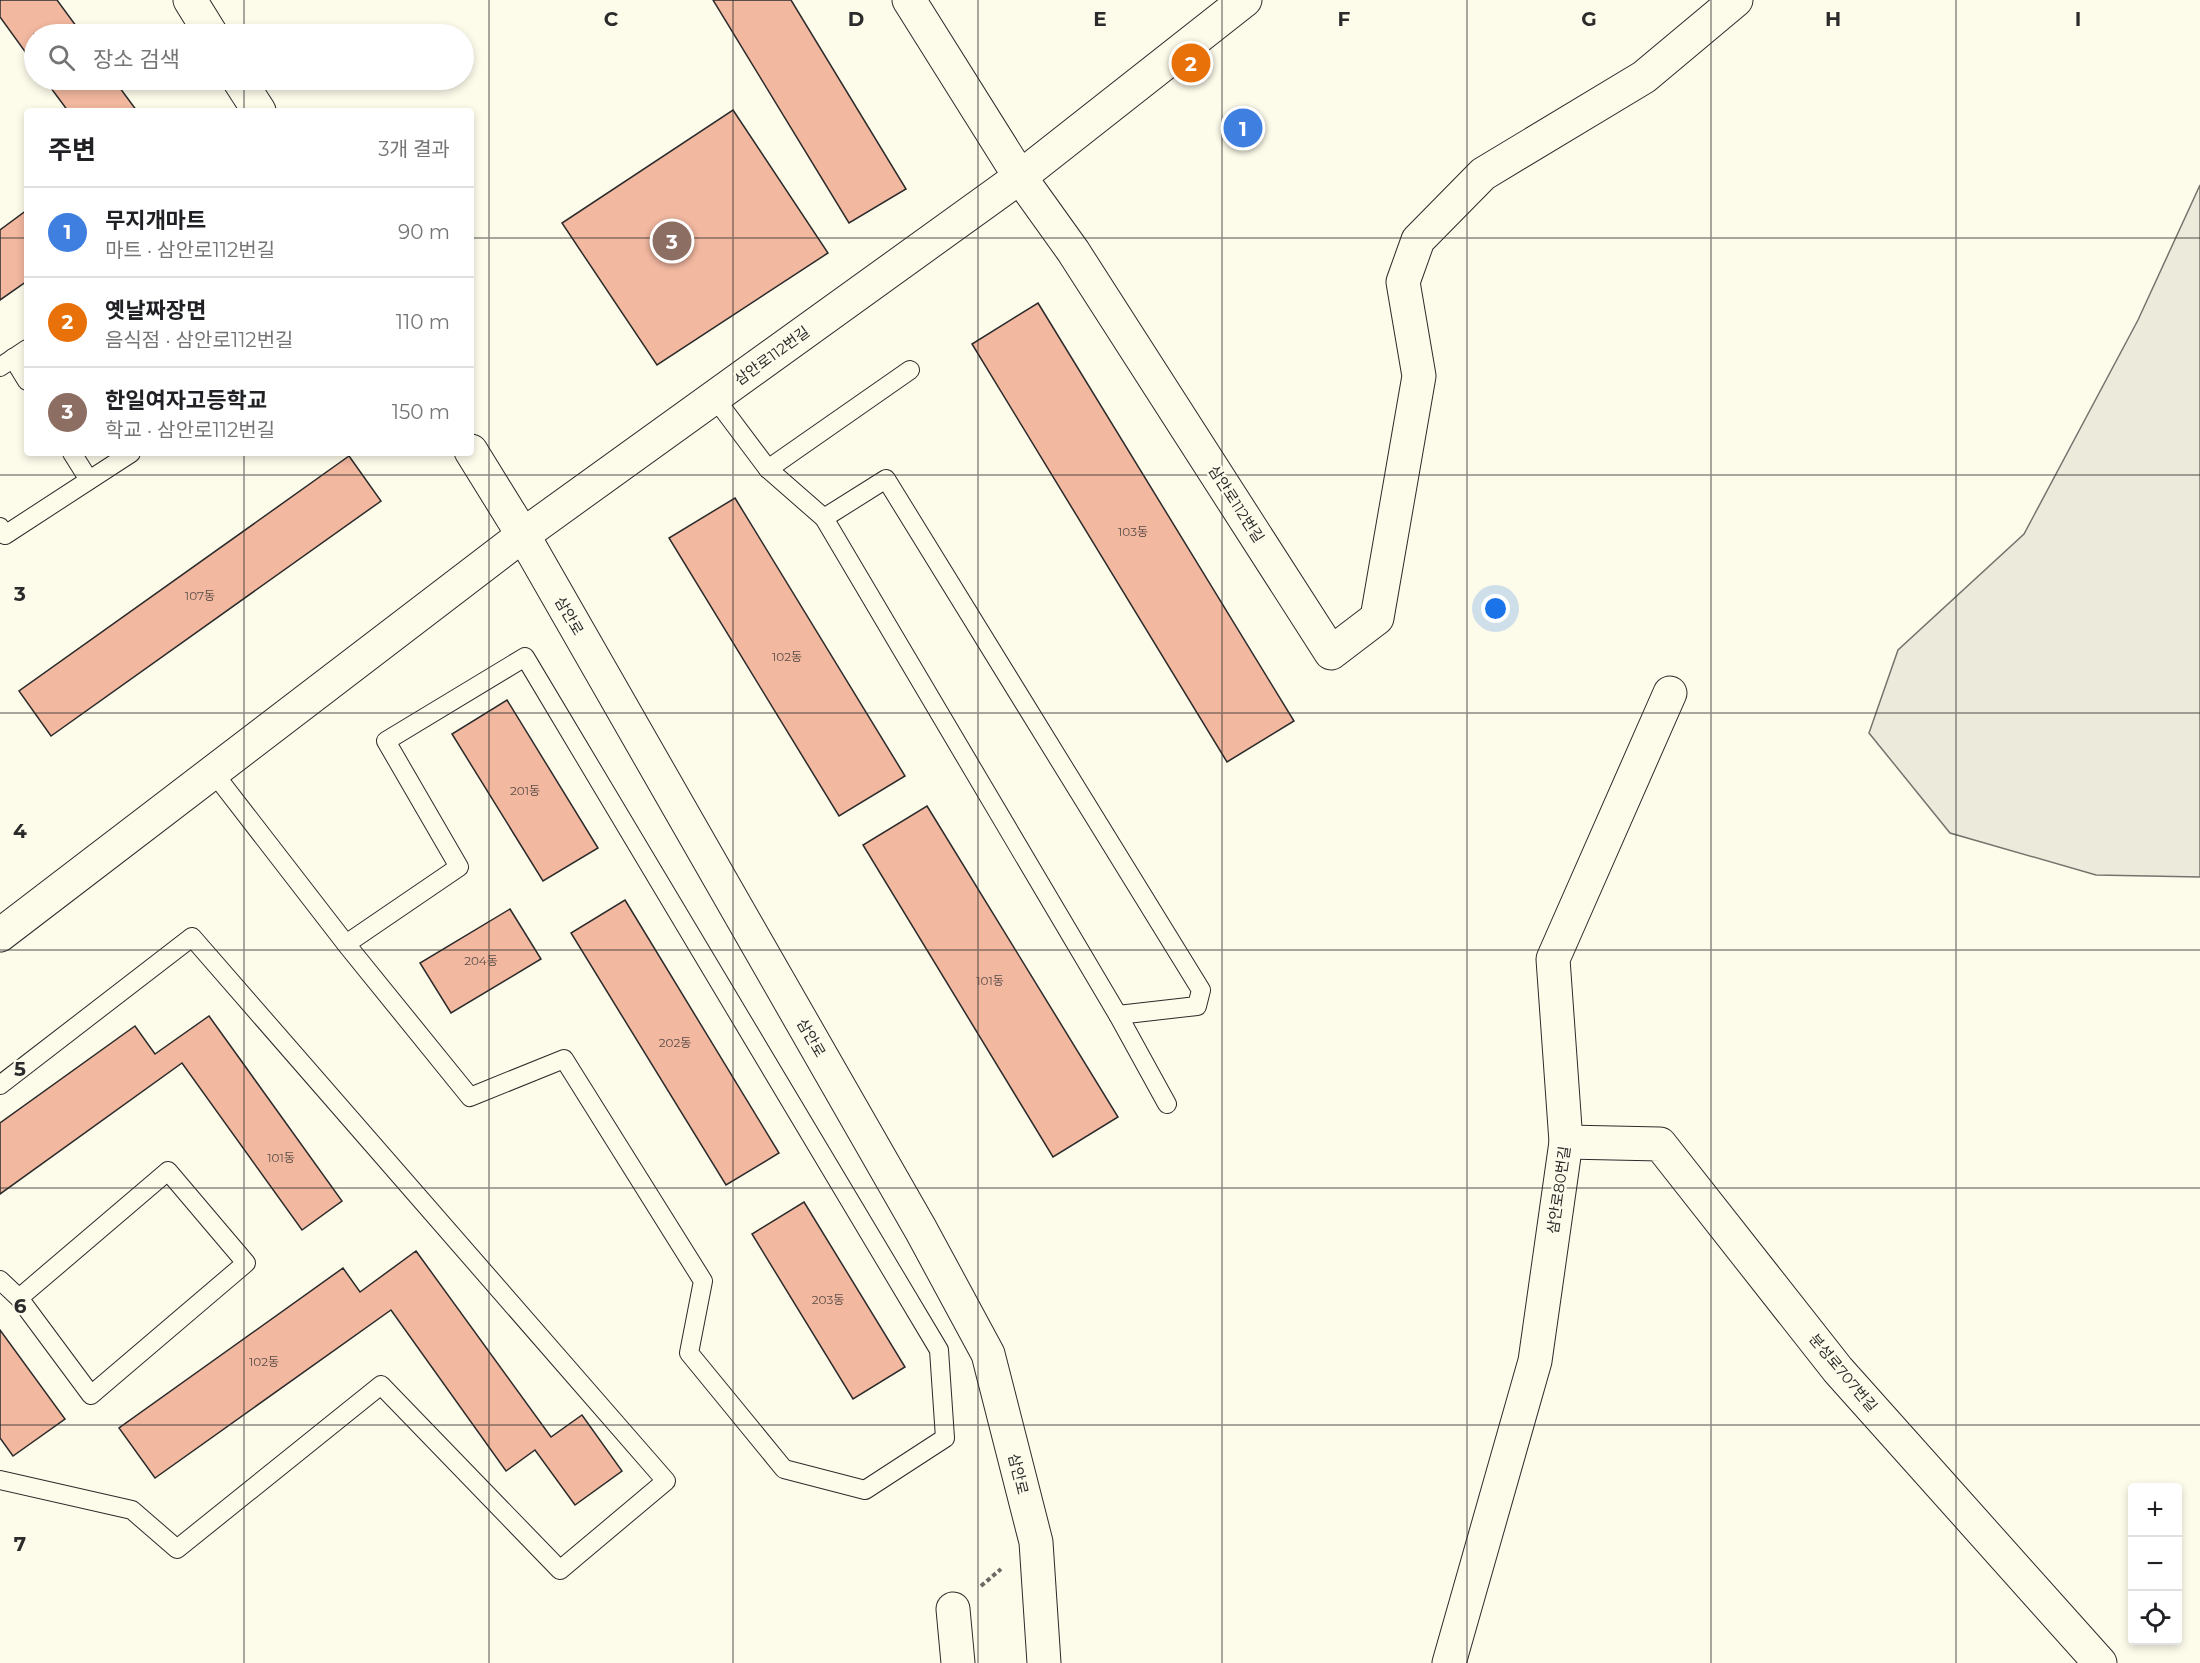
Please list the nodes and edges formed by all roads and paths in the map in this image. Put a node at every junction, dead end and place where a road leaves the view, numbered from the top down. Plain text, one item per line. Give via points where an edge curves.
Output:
1 (190, 0) edge
2 (909, 0) edge
3 (1736, 0) edge
4 (1235, 3) edge
5 (205, 24) edge
6 (245, 90) edge
7 (257, 108) edge
8 (1020, 177) junction
9 (13, 358) edge
10 (910, 370) dead end
11 (24, 376) edge
12 (714, 397) junction
13 (74, 456) edge
14 (125, 456) edge
15 (474, 456) edge
16 (768, 469) junction
17 (89, 480) junction
18 (824, 518) junction
19 (0, 527) edge
20 (523, 535) junction
21 (1670, 693) dead end
22 (213, 772) junction
23 (4, 923) edge
24 (346, 944) junction
25 (1118, 1015) junction
26 (0, 1085) edge
27 (1167, 1104) dead end
28 (1566, 1142) junction
29 (0, 1280) edge
30 (19, 1298) junction
31 (0, 1480) edge
32 (1036, 1542) junction
33 (953, 1609) joint
34 (958, 1663) edge
35 (1044, 1663) edge
36 (1449, 1663) edge
37 (2100, 1663) edge

1 - 5 street
2 - 8 street, 삼안로112번길
3 - 8 street, 삼안로112번길 via 1644,77 1483,174 1418,240 1403,282 1419,376 1377,618 1331,653 1073,251
4 - 8 street, 삼안로112번길
6 - 7 street
8 - 12 street, 삼안로112번길
9 - 11 lane
10 - 16 lane
12 - 16 lane
12 - 20 street, 삼안로112번길
13 - 17 lane
14 - 17 lane
15 - 20 street, 삼안로
16 - 18 lane
17 - 19 lane via 5,535
18 - 25 lane
18 - 25 lane via 886,479 1201,990 1197,1005
20 - 22 street, 삼안로112번길
20 - 32 street, 삼안로 via 988,1354
21 - 28 street, 삼안로80번길 via 1553,959
22 - 23 street, 삼안로112번길
22 - 24 lane
24 - 24 lane via 470,1097 564,1059 702,1281 689,1353 784,1469 865,1490 945,1438 939,1350 525,657 386,741 459,867
25 - 27 lane
26 - 31 lane via 192,937 666,1481 560,1570 381,1385 177,1550 132,1510
28 - 36 street, 삼안로80번길 via 1535,1361
28 - 37 street, 분성로707번길 via 1660,1144 1838,1370
29 - 30 lane
30 - 30 lane via 91,1395 246,1263 168,1171
32 - 33 path
32 - 35 street, 삼안로
33 - 34 street

